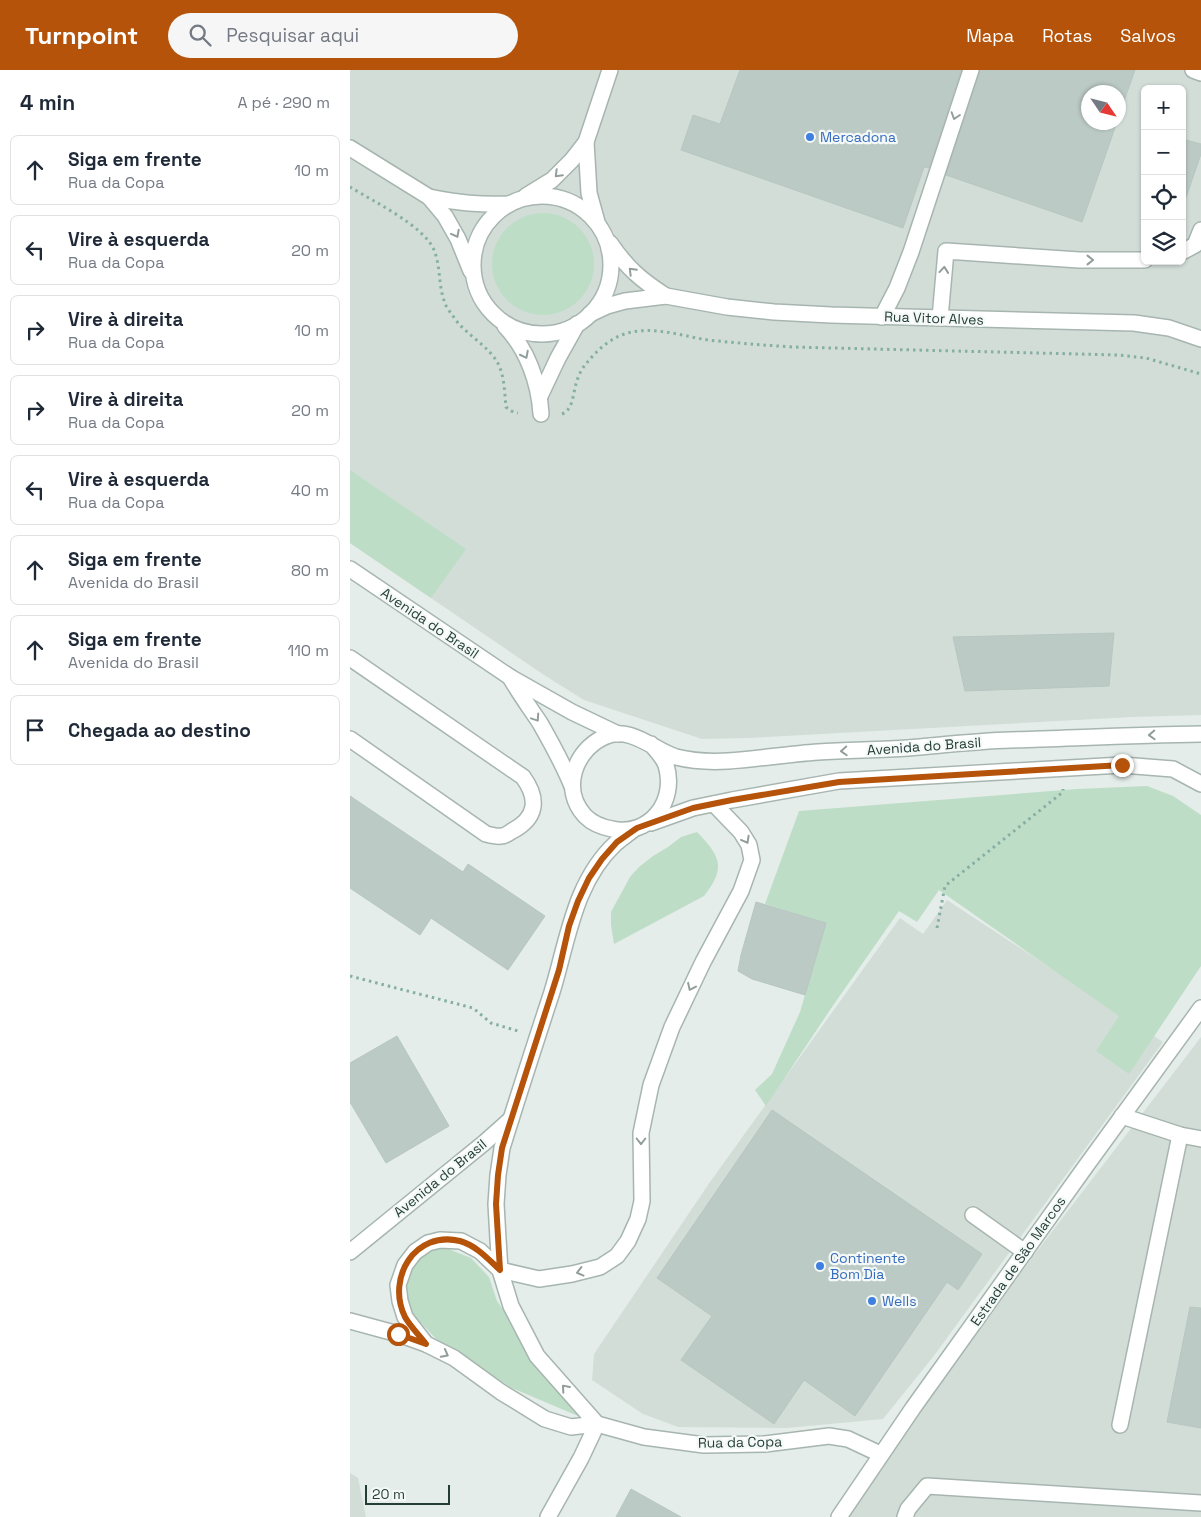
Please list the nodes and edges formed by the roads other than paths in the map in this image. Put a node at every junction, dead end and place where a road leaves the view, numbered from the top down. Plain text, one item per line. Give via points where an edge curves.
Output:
1 (610, 70) edge
2 (971, 70) edge
3 (1193, 70) edge
4 (1201, 72) edge
5 (586, 142) junction
6 (350, 148) edge
7 (429, 197) junction
8 (515, 201) junction
9 (597, 222) junction
10 (1201, 230) edge
11 (605, 236) junction
12 (1186, 250) edge
13 (1141, 260) edge
14 (473, 277) junction
15 (666, 296) junction
16 (590, 314) junction
17 (882, 317) junction
18 (940, 318) junction
19 (499, 319) junction
20 (577, 324) junction
21 (1201, 339) edge
22 (540, 396) junction
23 (541, 414) road end
24 (350, 569) edge
25 (350, 658) edge
26 (510, 677) junction
27 (618, 734) junction
28 (1201, 734) edge
29 (350, 739) edge
30 (651, 744) junction
31 (1201, 784) edge
32 (574, 793) junction
33 (714, 804) junction
34 (640, 827) junction
35 (1201, 1008) edge
36 (1122, 1116) junction
37 (512, 1118) junction
38 (1180, 1135) junction
39 (1201, 1139) edge
40 (974, 1214) dead end
41 (350, 1252) edge
42 (1025, 1252) junction
43 (500, 1270) junction
44 (350, 1321) edge
45 (426, 1344) junction
46 (597, 1424) junction
47 (1120, 1425) dead end
48 (880, 1454) junction
49 (1201, 1503) edge
50 (548, 1517) edge
51 (840, 1517) edge
52 (905, 1517) edge

1 - 5 street
2 -> 17 street via 912,252
3 - 4 street
5 -> 8 street via 552,180
5 - 9 street via 589,193
6 - 7 street, Rua Vitor Alves
7 - 8 street, Rua Vitor Alves via 463,204
7 -> 14 street, Rua Vitor Alves via 446,216
8 - 9 street, Rua Vitor Alves via 539,195 555,196 571,201
8 - 14 street, Rua Vitor Alves via 495,214 484,228 474,251
9 - 11 street, Rua Vitor Alves
10 - 12 street via 1195,245
15 -> 11 street, Rua Vitor Alves via 633,272
11 - 16 street, Rua Vitor Alves via 610,252 608,286
18 -> 13 street via 946,251 1079,260
14 - 19 street, Rua Vitor Alves via 478,293
15 - 16 street, Rua Vitor Alves via 616,303
15 - 17 street, Rua Vitor Alves via 774,312
16 - 20 street, Rua Vitor Alves
17 - 18 street, Rua Vitor Alves
18 - 21 street, Rua Vitor Alves via 1149,324
19 - 20 street, Rua Vitor Alves via 513,328 537,334 562,331
19 -> 22 street via 519,344 533,371
20 - 22 street
22 - 23 street
24 - 26 street, Avenida do Brasil
25 - 29 street via 523,777 530,787 533,801 531,816 524,825 501,837 486,834
26 - 27 street, Avenida do Brasil
26 -> 32 street via 550,741
27 - 30 street via 632,735
27 - 32 street via 605,736 587,748 577,763 572,780
28 -> 30 street, Avenida do Brasil via 1011,740 725,761 692,760
30 - 34 street via 665,762 670,782 658,813
31 - 33 street via 1173,769 1122,765 839,782
32 - 34 street via 585,816 599,826 623,831
33 - 34 street
33 -> 43 street via 750,845 752,860 741,891 672,1027 651,1085 641,1133 642,1201 628,1241 617,1256 600,1267 572,1274 540,1278
34 - 37 street via 617,842 602,859 578,901
35 - 36 street, Estrada de São Marcos
36 - 38 street
36 - 42 street, Estrada de São Marcos
37 - 41 street, Avenida do Brasil
37 - 43 street, Rua da Copa via 502,1148 498,1175 496,1204
38 - 39 street
38 - 47 street
40 - 42 street
42 - 48 street, Estrada de São Marcos
43 - 45 street, Rua da Copa via 480,1251 461,1241 440,1240 414,1252 398,1285 400,1301 405,1317
46 -> 43 street, Rua da Copa via 537,1356 511,1306
44 - 45 street, Rua da Copa
45 -> 46 street, Rua da Copa via 454,1358 546,1419 571,1427
46 - 48 street, Rua da Copa via 644,1437 704,1445 765,1444 829,1436 848,1439
46 - 50 street
48 - 51 street, Estrada de São Marcos
49 - 52 street via 927,1486

